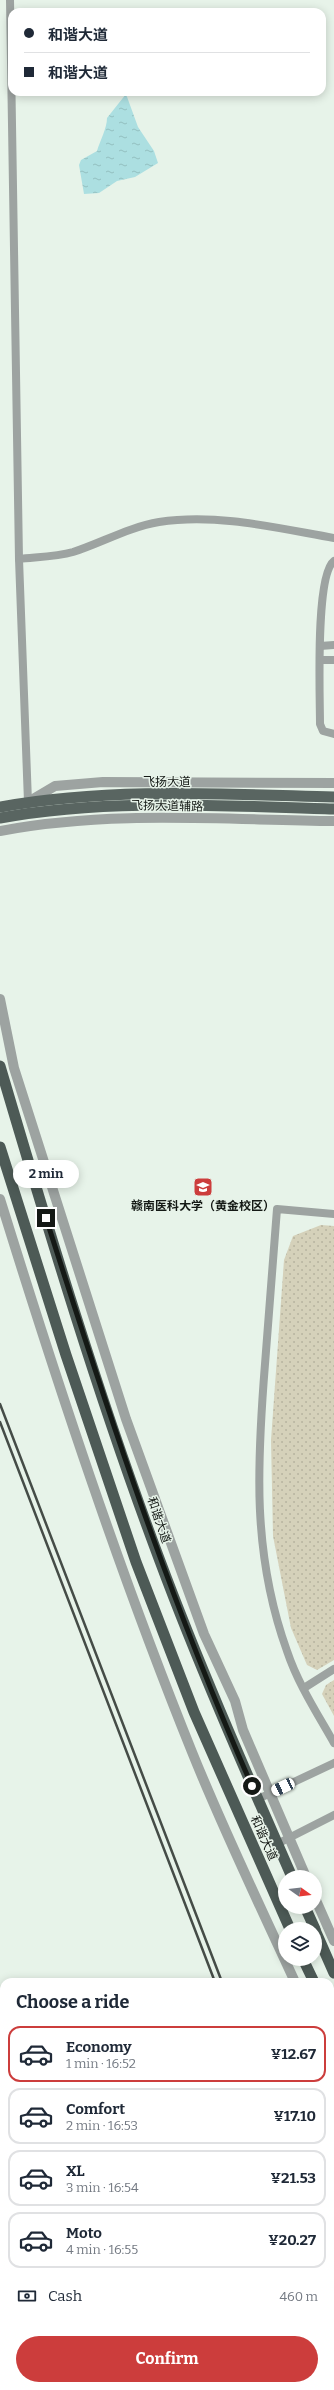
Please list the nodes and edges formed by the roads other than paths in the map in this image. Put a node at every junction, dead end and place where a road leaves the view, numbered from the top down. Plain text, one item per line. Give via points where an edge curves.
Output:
1 (12, 96) edge
2 (334, 538) edge
3 (19, 559) junction
4 (334, 561) edge
5 (334, 645) edge
6 (320, 646) junction
7 (320, 660) junction
8 (334, 660) edge
9 (334, 734) edge
10 (334, 783) edge
11 (334, 797) edge
12 (28, 802) junction
13 (0, 807) edge
14 (334, 808) edge
15 (0, 818) edge
16 (334, 821) edge
17 (0, 831) edge
18 (0, 999) edge
19 (0, 1066) edge
20 (0, 1147) edge
21 (0, 1200) edge
22 (334, 1214) edge
23 (334, 1669) edge
24 (304, 1688) junction
25 (334, 1743) edge
26 (334, 1763) edge
27 (270, 1793) junction
28 (258, 1799) junction
29 (334, 1815) edge
30 (290, 1838) junction
31 (277, 1844) junction
32 (289, 1870) edge
33 (303, 1870) edge
34 (322, 1914) edge
35 (287, 1922) edge
36 (334, 1941) edge
37 (322, 1946) edge
38 (306, 1966) edge
39 (334, 1973) edge
40 (293, 1978) edge
41 (312, 1978) edge

1 - 3 street
2 - 3 street via 228,521 158,522 71,552
3 - 12 street
4 - 6 street via 326,572 321,606
5 - 6 street
6 - 7 street
7 - 8 street
7 - 9 street via 320,724 322,731
10 - 12 street, 飞扬大道辅路 via 103,782 55,786
11 - 12 main road, 飞扬大道 via 112,794
12 - 13 main road, 飞扬大道
14 - 15 main road, 飞扬大道 via 110,806 68,808
16 - 17 street, 飞扬大道辅路 via 113,818 70,820
18 - 27 street via 14,1068 126,1419 204,1634 234,1701 243,1730
19 - 28 highway, 和谐大道 via 85,1345 159,1559 210,1691
20 - 35 highway, 和谐大道 via 66,1355 136,1562 194,1712
21 - 40 street via 52,1366 155,1658 193,1754
22 - 24 street via 277,1209 259,1438 258,1514 264,1560 286,1651
23 - 24 street
24 - 25 street
26 - 27 street
27 - 28 street
27 - 30 street
28 - 31 highway, 和谐大道
29 - 30 street
30 - 31 street
30 - 33 street
31 - 32 highway, 和谐大道
34 - 36 street
37 - 39 highway
38 - 41 highway

